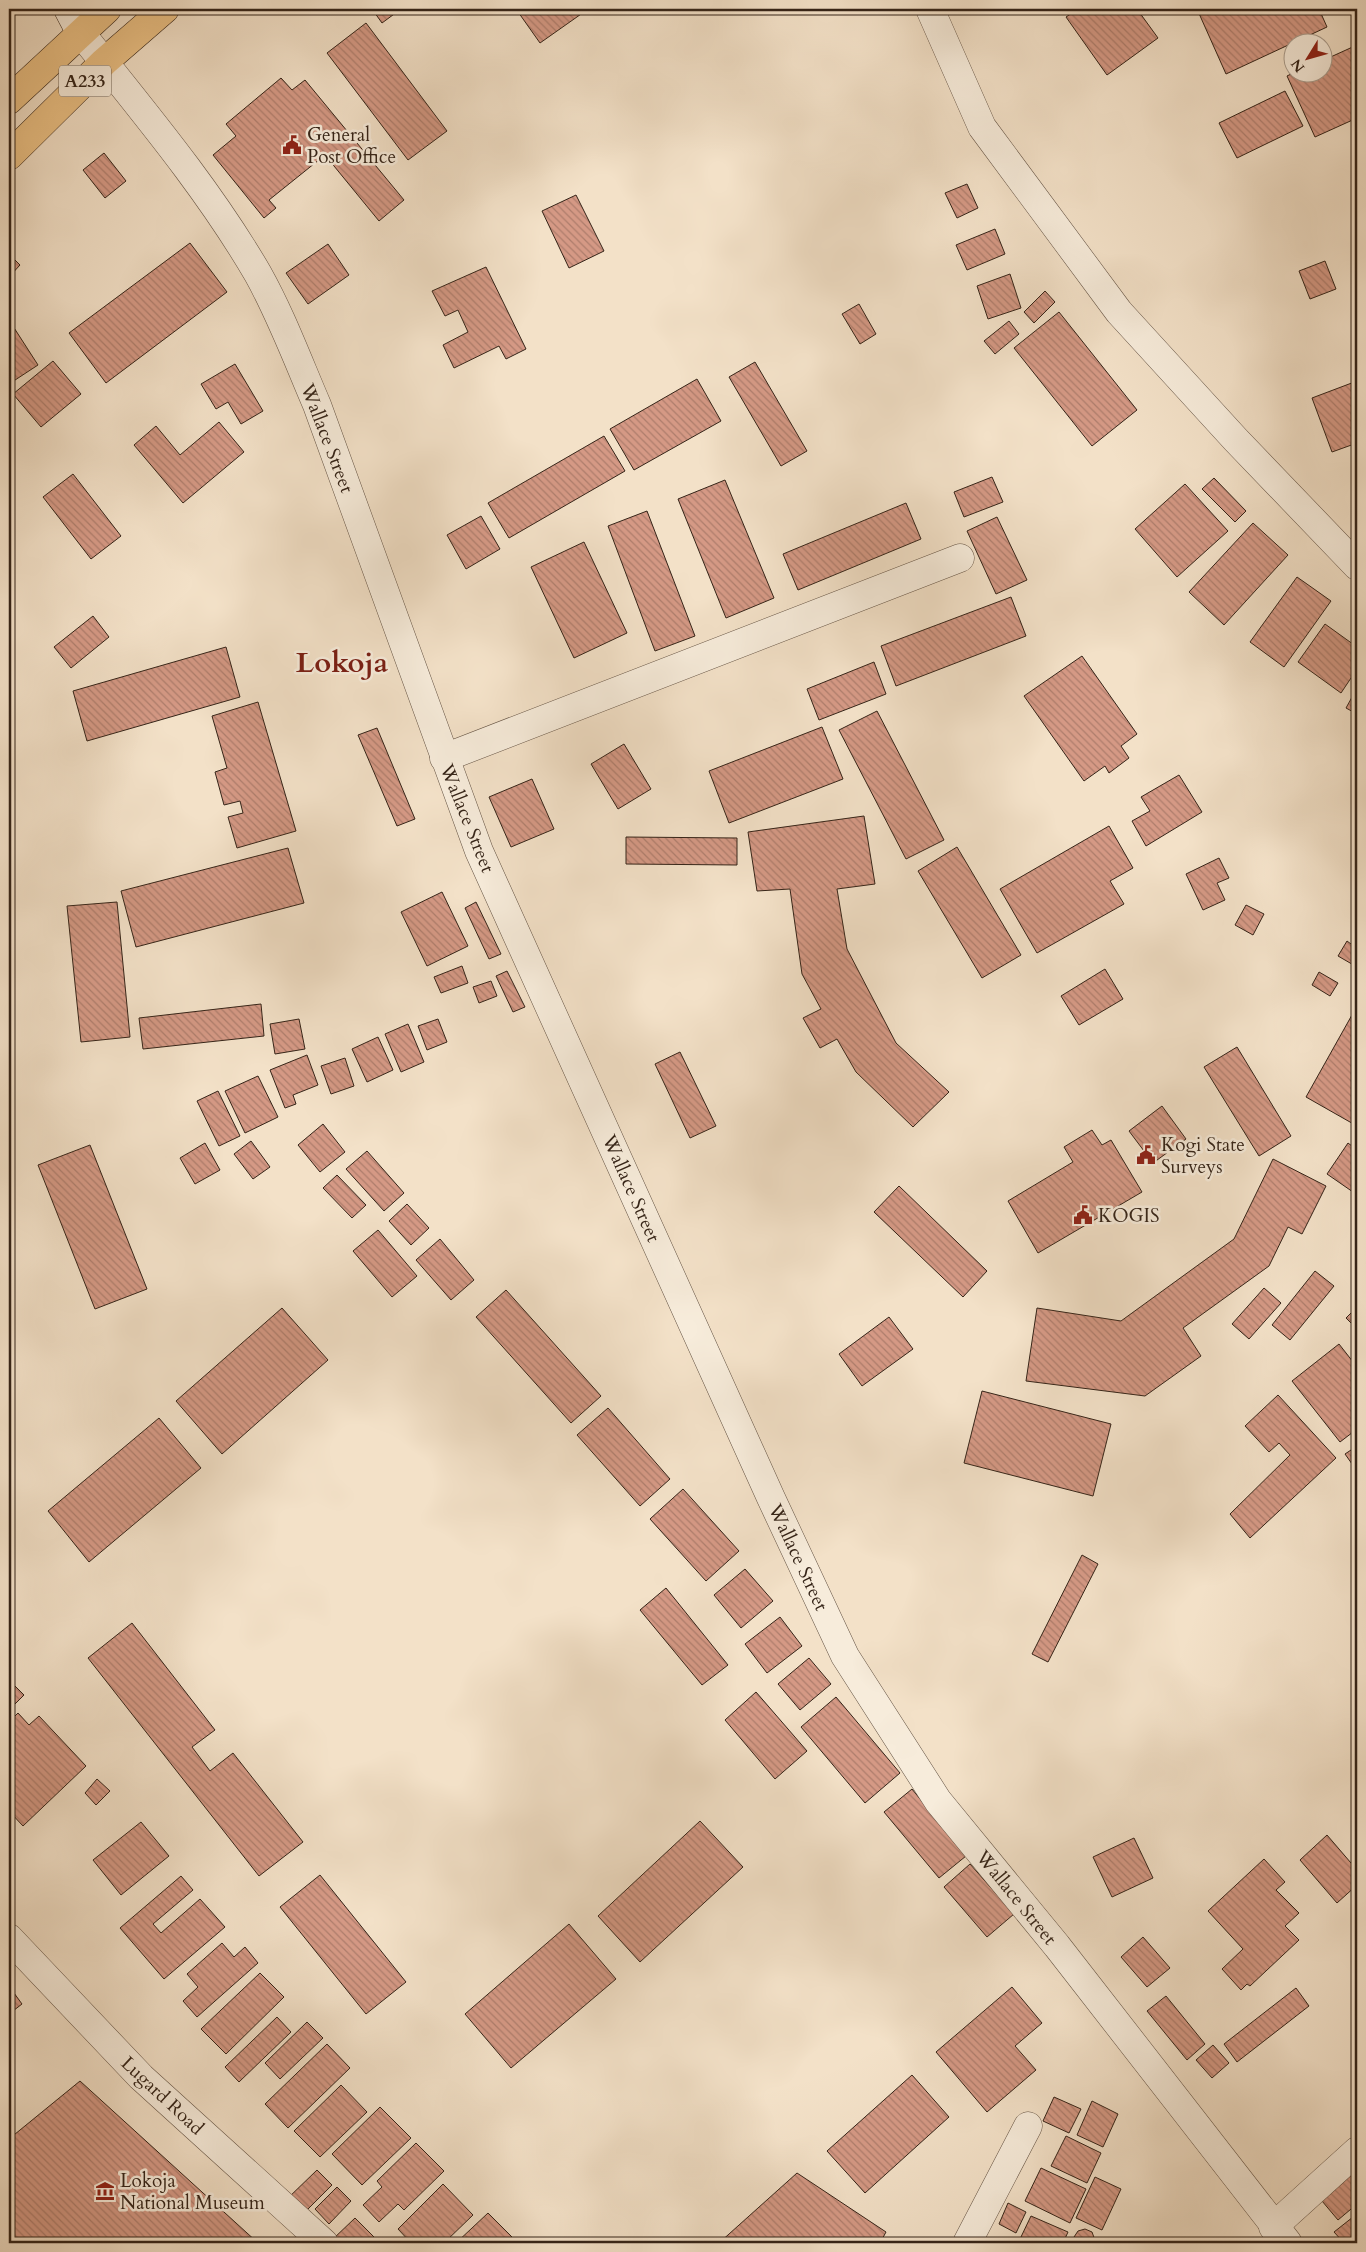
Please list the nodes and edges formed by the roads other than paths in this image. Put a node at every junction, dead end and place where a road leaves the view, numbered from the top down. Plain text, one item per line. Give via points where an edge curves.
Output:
1 (107, 9) edge
2 (165, 9) edge
3 (930, 9) edge
4 (74, 20) edge
5 (104, 62) junction
6 (9, 100) edge
7 (9, 156) edge
8 (960, 558) dead end
9 (1357, 566) edge
10 (444, 758) junction
11 (9, 1938) edge
12 (1028, 2126) dead end
13 (1357, 2151) edge
14 (1281, 2235) edge
15 (324, 2243) edge
16 (967, 2243) edge

1 - 4 highway, A233
2 - 5 highway, A233
3 - 9 street via 982,127 1119,312
4 - 5 street, Wallace Street
4 - 6 highway, A233
5 - 7 highway, A233
5 - 10 street, Wallace Street via 218,210 258,275 287,334 317,405
8 - 10 street
10 - 14 street, Wallace Street via 480,851 845,1656 938,1801 1058,1946
11 - 15 street, Lugard Road via 142,2077
12 - 16 street
13 - 14 street

